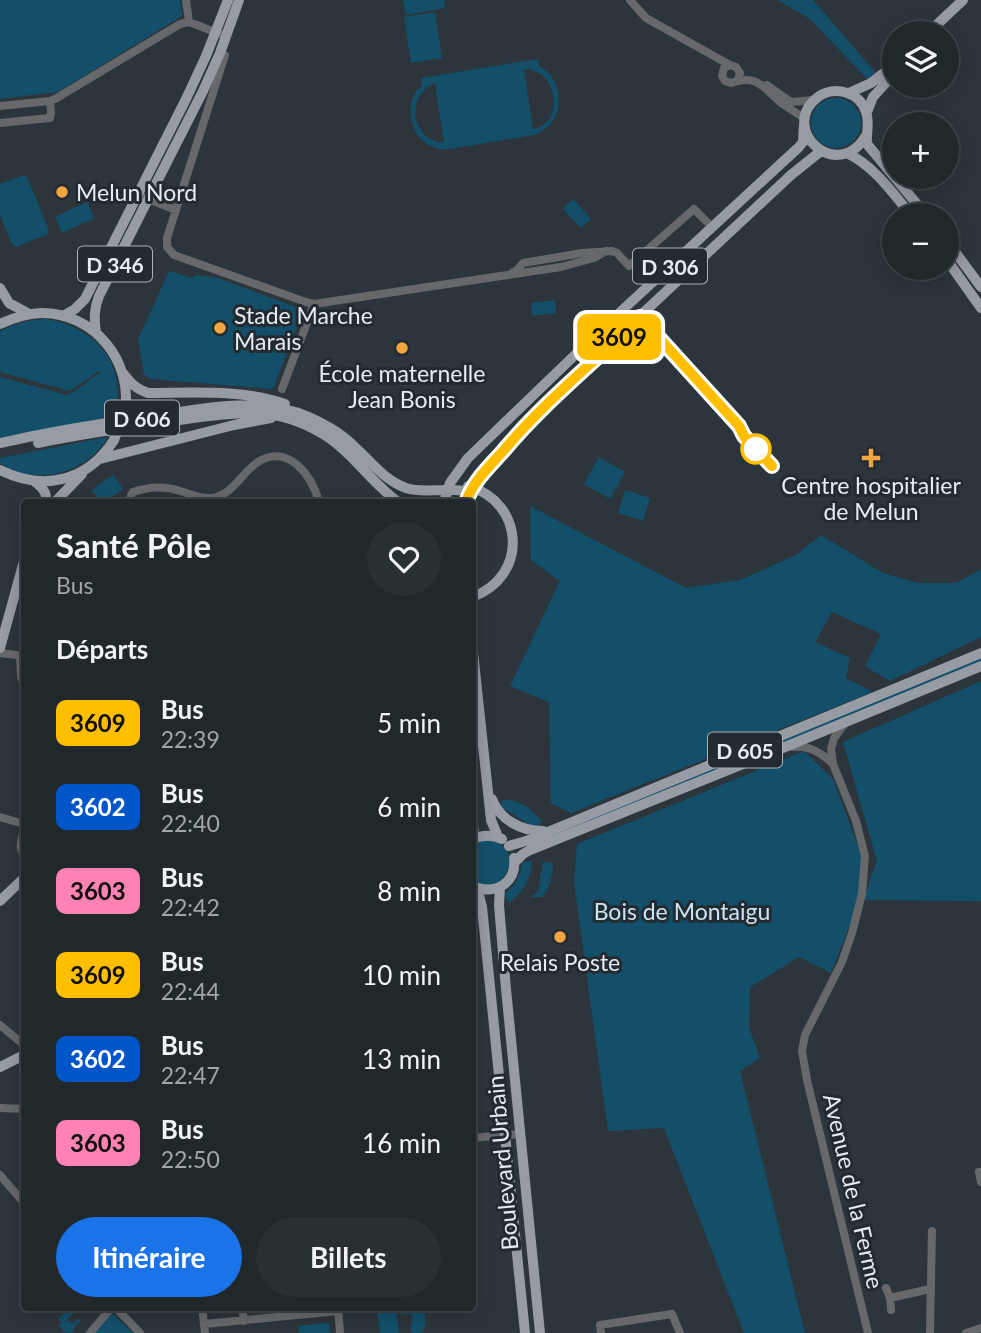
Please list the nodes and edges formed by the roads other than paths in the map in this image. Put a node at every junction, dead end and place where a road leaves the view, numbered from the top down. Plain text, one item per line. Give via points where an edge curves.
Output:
1 (186, 0) edge
2 (228, 0) edge
3 (239, 0) edge
4 (630, 0) edge
5 (963, 0) edge
6 (971, 0) edge
7 (941, 21) edge
8 (949, 21) edge
9 (189, 22) junction
10 (221, 34) junction
11 (225, 55) dead end
12 (730, 68) junction
13 (882, 76) edge
14 (738, 79) junction
15 (882, 84) edge
16 (849, 93) junction
17 (814, 100) junction
18 (50, 101) junction
19 (0, 106) edge
20 (867, 112) junction
21 (805, 121) junction
22 (0, 123) edge
23 (866, 134) junction
24 (821, 151) junction
25 (847, 153) junction
26 (138, 194) junction
27 (149, 200) junction
28 (901, 203) edge
29 (916, 203) edge
30 (176, 210) junction
31 (712, 227) junction
32 (606, 251) junction
33 (959, 258) edge
34 (510, 274) junction
35 (959, 277) edge
36 (981, 286) edge
37 (0, 290) edge
38 (314, 304) junction
39 (0, 308) edge
40 (981, 308) edge
41 (29, 314) junction
42 (63, 316) junction
43 (0, 324) edge
44 (96, 332) junction
45 (122, 372) junction
46 (282, 389) dead end
47 (282, 413) junction
48 (315, 420) junction
49 (0, 443) edge
50 (0, 451) edge
51 (100, 459) junction
52 (86, 470) junction
53 (2, 472) edge
54 (34, 481) junction
55 (447, 490) junction
56 (468, 497) edge
57 (47, 499) edge
58 (58, 499) edge
59 (130, 499) edge
60 (207, 499) edge
61 (212, 499) edge
62 (318, 499) edge
63 (395, 499) edge
64 (418, 499) edge
65 (445, 499) edge
66 (21, 589) edge
67 (476, 596) edge
68 (0, 650) edge
69 (981, 653) edge
70 (21, 656) edge
71 (981, 666) edge
72 (476, 680) edge
73 (846, 722) junction
74 (785, 747) junction
75 (833, 764) junction
76 (488, 790) junction
77 (0, 817) edge
78 (21, 823) edge
79 (548, 831) junction
80 (498, 837) junction
81 (476, 838) edge
82 (509, 846) junction
83 (515, 863) junction
84 (21, 878) edge
85 (21, 879) edge
86 (476, 887) edge
87 (500, 887) junction
88 (476, 890) edge
89 (0, 896) edge
90 (0, 901) edge
91 (0, 1026) edge
92 (21, 1044) edge
93 (21, 1048) edge
94 (21, 1056) edge
95 (0, 1059) edge
96 (0, 1067) edge
97 (0, 1108) edge
98 (21, 1109) edge
99 (520, 1133) junction
100 (506, 1135) junction
101 (476, 1138) edge
102 (979, 1172) edge
103 (0, 1175) edge
104 (981, 1182) edge
105 (21, 1200) edge
106 (932, 1231) dead end
107 (886, 1288) dead end
108 (930, 1289) junction
109 (890, 1298) junction
110 (891, 1310) dead end
111 (109, 1311) edge
112 (117, 1311) edge
113 (203, 1311) edge
114 (243, 1311) edge
115 (322, 1311) edge
116 (338, 1311) edge
117 (669, 1314) junction
118 (244, 1321) junction
119 (981, 1328) edge
120 (205, 1329) edge
121 (90, 1333) edge
122 (141, 1333) edge
123 (340, 1333) edge
124 (525, 1333) edge
125 (540, 1333) edge
126 (601, 1333) edge
127 (674, 1333) edge
128 (680, 1333) edge
129 (868, 1333) edge
130 (930, 1333) edge
131 (966, 1333) edge

1 - 9 street
2 - 10 main road, D 346
3 - 10 main road, D 346
4 - 12 street via 646,18
5 - 7 main road
6 - 8 main road
9 - 10 street
9 - 18 street
10 - 26 main road, D 346
10 - 27 main road, D 346 via 203,91
11 - 30 street
12 - 14 street via 740,73
12 - 14 street via 724,78 728,82
12 - 17 street via 777,90 791,102
13 - 16 main road
14 - 21 street via 764,86
15 - 20 main road
16 - 17 main road via 831,91
16 - 20 main road
17 - 21 main road
18 - 19 street
18 - 22 street via 50,118
20 - 23 main road
21 - 24 main road via 807,135
21 - 31 main road, D 306 via 799,147
23 - 25 main road
23 - 29 main road via 874,154
24 - 25 main road
24 - 56 main road, D 306 via 537,412 481,475
25 - 28 main road via 868,166
26 - 27 street
26 - 42 main road, D 346 via 85,299
27 - 30 street
27 - 44 main road, D 346 via 94,307
30 - 38 street via 166,242 172,253
31 - 32 street via 694,209 629,266 617,253
31 - 55 main road, D 306 via 468,458
32 - 34 street via 572,265
32 - 34 street via 523,263
33 - 36 main road
34 - 38 street
35 - 40 main road
37 - 39 main road
37 - 41 main road via 9,303
38 - 46 street
41 - 42 main road
41 - 43 main road
42 - 44 main road
44 - 45 main road via 112,350
45 - 48 main road via 148,393 255,396 295,407
45 - 51 main road, bridge via 125,411
47 - 48 main road, D 606
47 - 49 main road, D 606 via 253,406 186,411
47 - 50 main road, D 606 via 202,417
47 - 51 main road
47 - 63 main road, D 606 via 331,440
48 - 55 main road, D 606 via 344,436 400,485
51 - 52 main road
52 - 54 main road via 63,479
52 - 58 main road
53 - 54 main road
54 - 57 main road
55 - 56 main road, D 606
55 - 65 main road
59 - 60 street via 133,492 161,488
61 - 62 street via 260,461 281,457 302,469
64 - 67 main road via 440,486 462,485 488,495 503,511 513,538 510,559 495,584
66 - 68 main road
68 - 70 street
69 - 79 main road, D 605
71 - 73 main road, D 605
72 - 76 main road
73 - 74 main road, D 605
73 - 75 street via 834,738
74 - 75 street via 813,749
74 - 83 main road, D 605 via 530,850
75 - 129 street, Avenue de la Ferme via 865,856 862,894 842,962 805,1035 802,1051
76 - 79 main road via 503,817 524,828
76 - 80 main road
77 - 78 street
79 - 82 main road, D 605
80 - 81 main road
80 - 82 main road
82 - 83 main road
83 - 87 main road via 511,877
84 - 89 main road
85 - 90 main road
86 - 87 main road
87 - 99 main road, Boulevard Urbain
88 - 100 main road via 482,907
91 - 92 street
93 - 95 main road
94 - 96 main road
97 - 98 street
99 - 100 street
99 - 125 main road, Boulevard Urbain
100 - 101 street
100 - 124 main road
102 - 104 street
103 - 105 street
106 - 108 street
107 - 109 street
108 - 109 street
108 - 130 street
109 - 110 street
111 - 121 street
112 - 122 street
113 - 120 street
114 - 118 street
115 - 118 street
116 - 123 street
117 - 126 street via 600,1325
117 - 127 street
117 - 128 street
118 - 120 street
119 - 131 street

